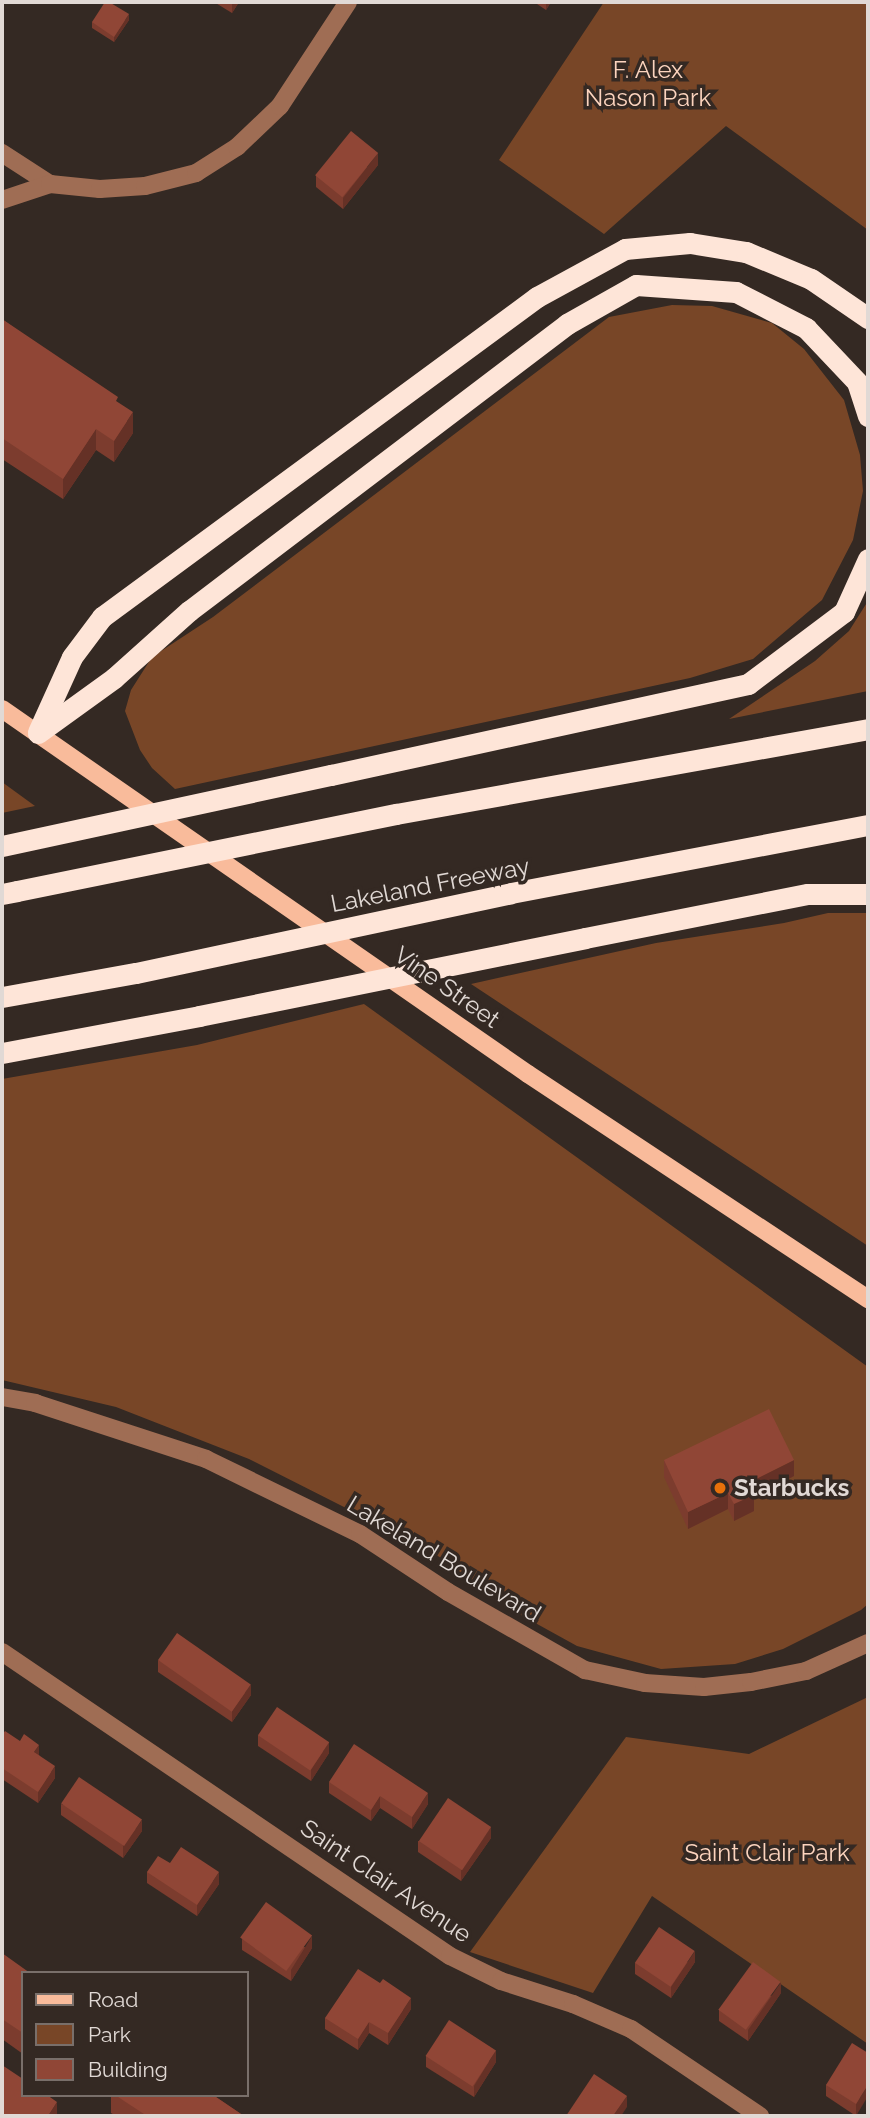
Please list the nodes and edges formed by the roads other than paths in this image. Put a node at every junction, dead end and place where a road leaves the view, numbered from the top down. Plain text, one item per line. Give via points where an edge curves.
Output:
1 (348, 2) edge
2 (2, 153) edge
3 (50, 184) junction
4 (2, 200) edge
5 (868, 318) edge
6 (868, 416) edge
7 (868, 559) edge
8 (2, 709) edge
9 (868, 729) edge
10 (38, 733) junction
11 (868, 825) edge
12 (2, 846) edge
13 (9, 893) edge
14 (868, 894) edge
15 (2, 997) edge
16 (2, 1053) edge
17 (868, 1299) edge
18 (2, 1398) edge
19 (868, 1643) edge
20 (2, 1652) edge
21 (760, 2116) edge

1 - 3 street via 280,106 237,147 206,167 145,186 100,189
2 - 3 street
3 - 4 street
5 - 10 highway via 811,279 746,252 690,243 625,249 537,297 102,617 72,656
6 - 10 highway via 857,382 806,328 736,292 636,285 567,324 189,611 114,678
7 - 12 highway, bridge via 844,612 748,684
8 - 10 main road, Vine Street
9 - 13 highway, bridge via 396,814
10 - 17 main road, Vine Street via 528,1074
11 - 15 highway, Lakeland Freeway, bridge
14 - 16 highway, bridge via 808,894
18 - 19 street, Lakeland Boulevard via 35,1403 206,1460 360,1534 448,1592 584,1670 645,1684 704,1687 806,1671
20 - 21 street, Saint Clair Avenue via 450,1956 501,1981 631,2029

